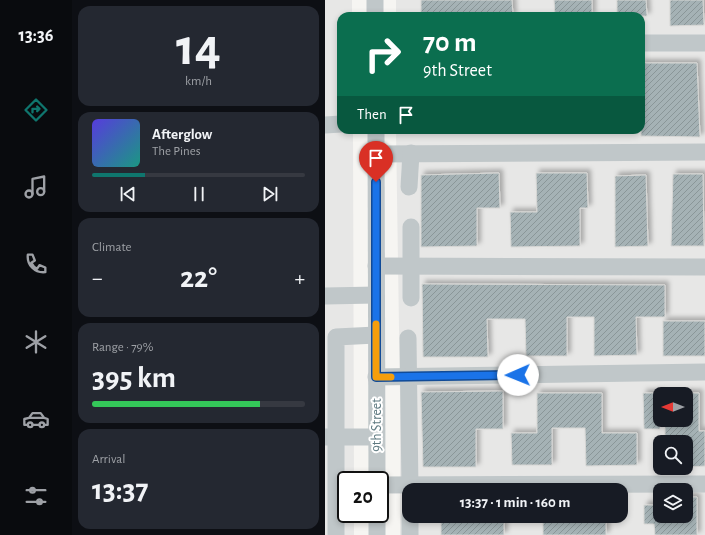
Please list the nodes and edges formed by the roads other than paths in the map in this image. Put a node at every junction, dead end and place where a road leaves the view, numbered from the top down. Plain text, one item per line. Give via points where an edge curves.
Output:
1 (375, 0) edge
2 (375, 12) edge
3 (645, 43) edge
4 (705, 43) edge
5 (337, 124) edge
6 (325, 125) edge
7 (375, 134) edge
8 (705, 152) edge
9 (411, 153) junction
10 (375, 154) junction
11 (409, 187) dead end
12 (411, 226) dead end
13 (376, 266) junction
14 (410, 266) junction
15 (705, 267) edge
16 (376, 295) junction
17 (325, 296) edge
18 (411, 298) dead end
19 (376, 335) junction
20 (408, 338) dead end
21 (705, 372) edge
22 (409, 376) junction
23 (376, 377) junction
24 (377, 436) junction
25 (330, 437) edge
26 (377, 471) edge
27 (410, 483) edge
28 (705, 484) edge
29 (628, 485) edge
30 (389, 486) edge
31 (402, 487) edge
32 (377, 523) edge
33 (410, 523) edge
34 (336, 535) edge
35 (377, 535) edge
36 (410, 535) edge

1 - 2 street
3 - 4 street
5 - 6 street
7 - 10 street, 9th Street
8 - 9 street
9 - 10 street
9 - 11 street
10 - 13 street, 9th Street
12 - 14 street
13 - 14 street
13 - 16 street, 9th Street
14 - 15 street
14 - 18 street
16 - 17 street
16 - 19 street, 9th Street
19 - 23 street, 9th Street
19 - 25 street via 336,337
20 - 22 street
21 - 22 street
22 - 23 street
22 - 27 street
23 - 24 street, 9th Street
24 - 25 street
24 - 26 street, 9th Street
25 - 34 street
28 - 29 street
30 - 31 street
32 - 35 street
33 - 36 street

